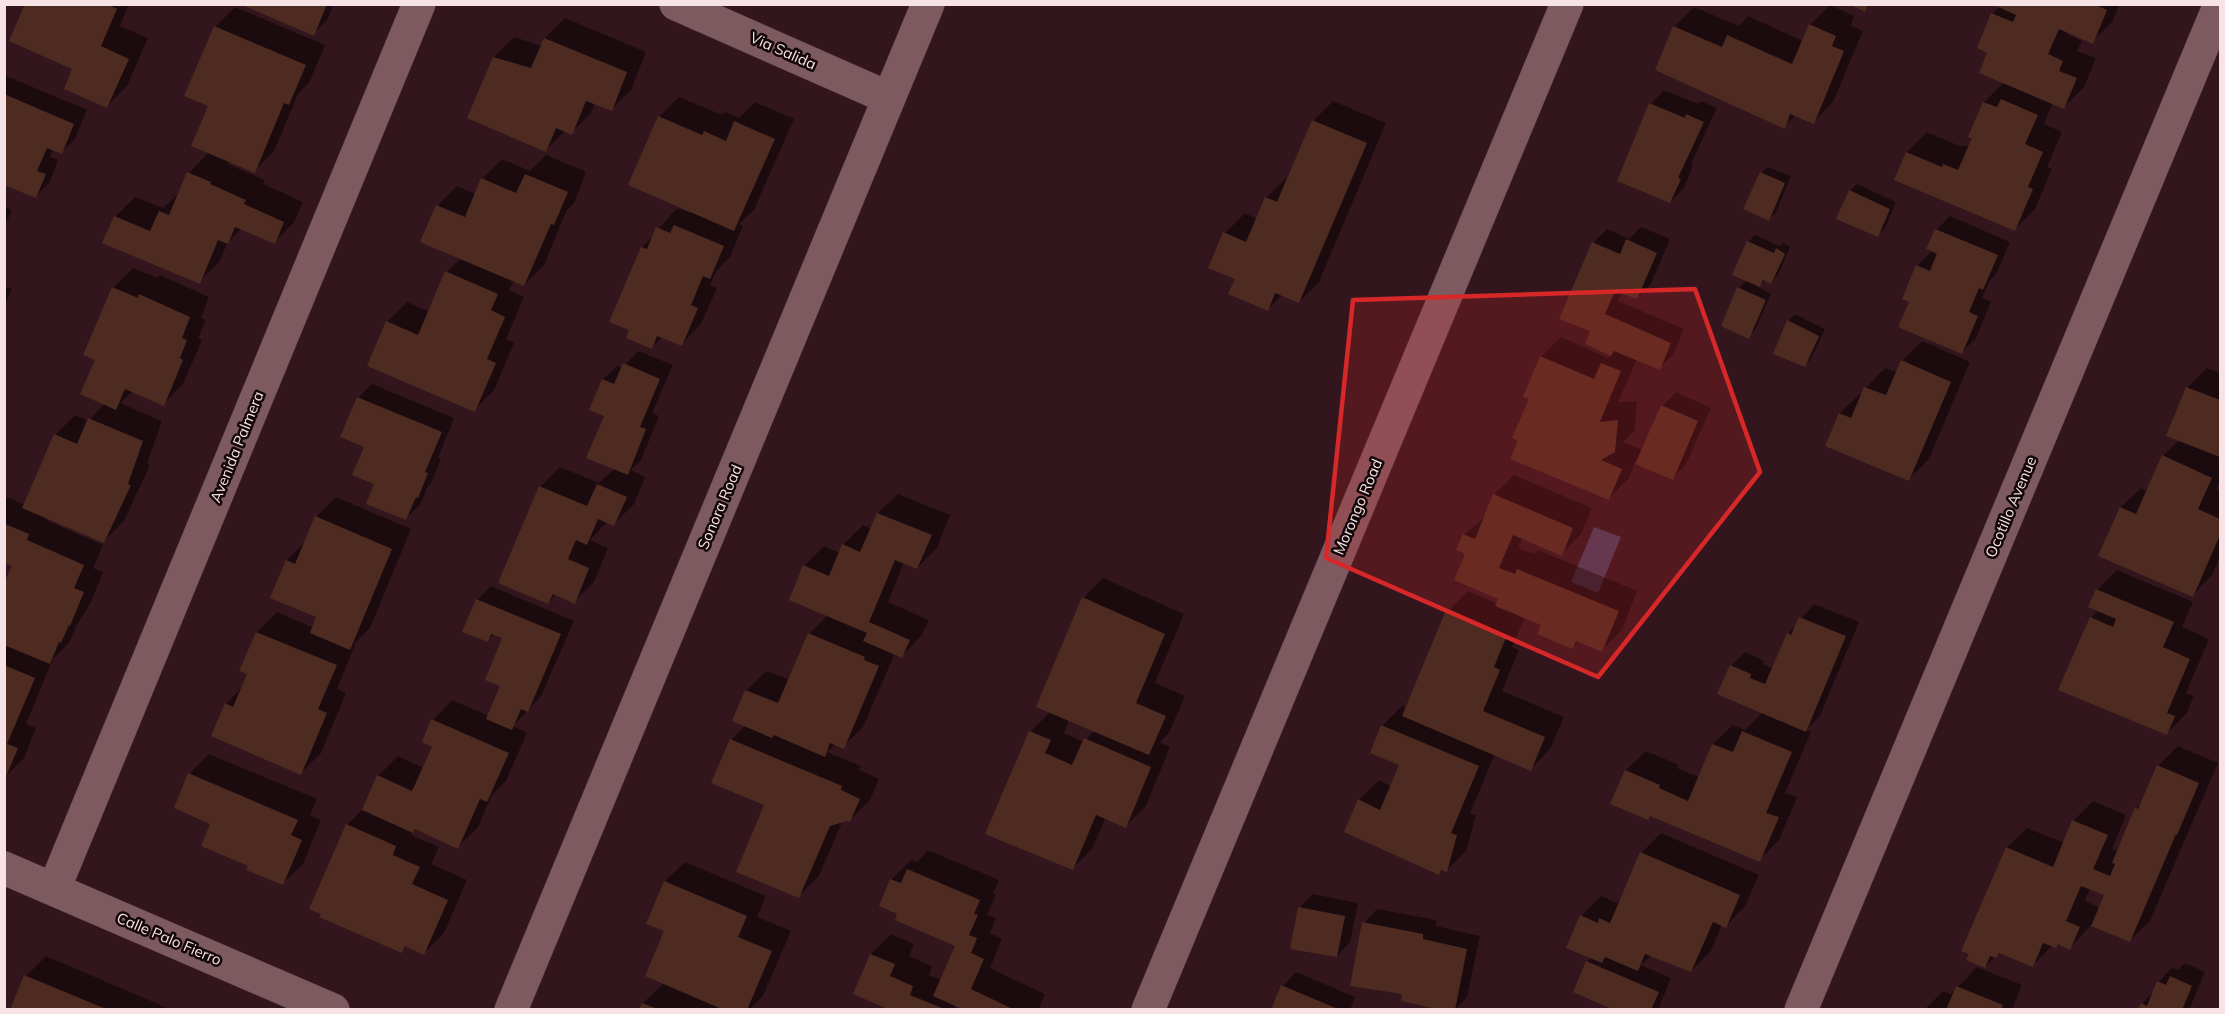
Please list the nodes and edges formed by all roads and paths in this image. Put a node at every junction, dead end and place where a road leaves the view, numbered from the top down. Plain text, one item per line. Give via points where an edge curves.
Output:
1 (419, 4) edge
2 (676, 4) edge
3 (928, 4) edge
4 (1567, 4) edge
5 (2220, 4) edge
6 (889, 98) junction
7 (4, 868) edge
8 (54, 890) junction
9 (333, 1010) edge
10 (511, 1010) edge
11 (1148, 1010) edge
12 (1801, 1010) edge

1 - 8 street, Avenida Palmera
2 - 6 street, Via Salida
3 - 6 street, Sonora Road
4 - 11 street, Morongo Road
5 - 12 street, Ocotillo Avenue
6 - 10 street, Sonora Road
7 - 8 street, Calle Palo Fierro
8 - 9 street, Calle Palo Fierro

